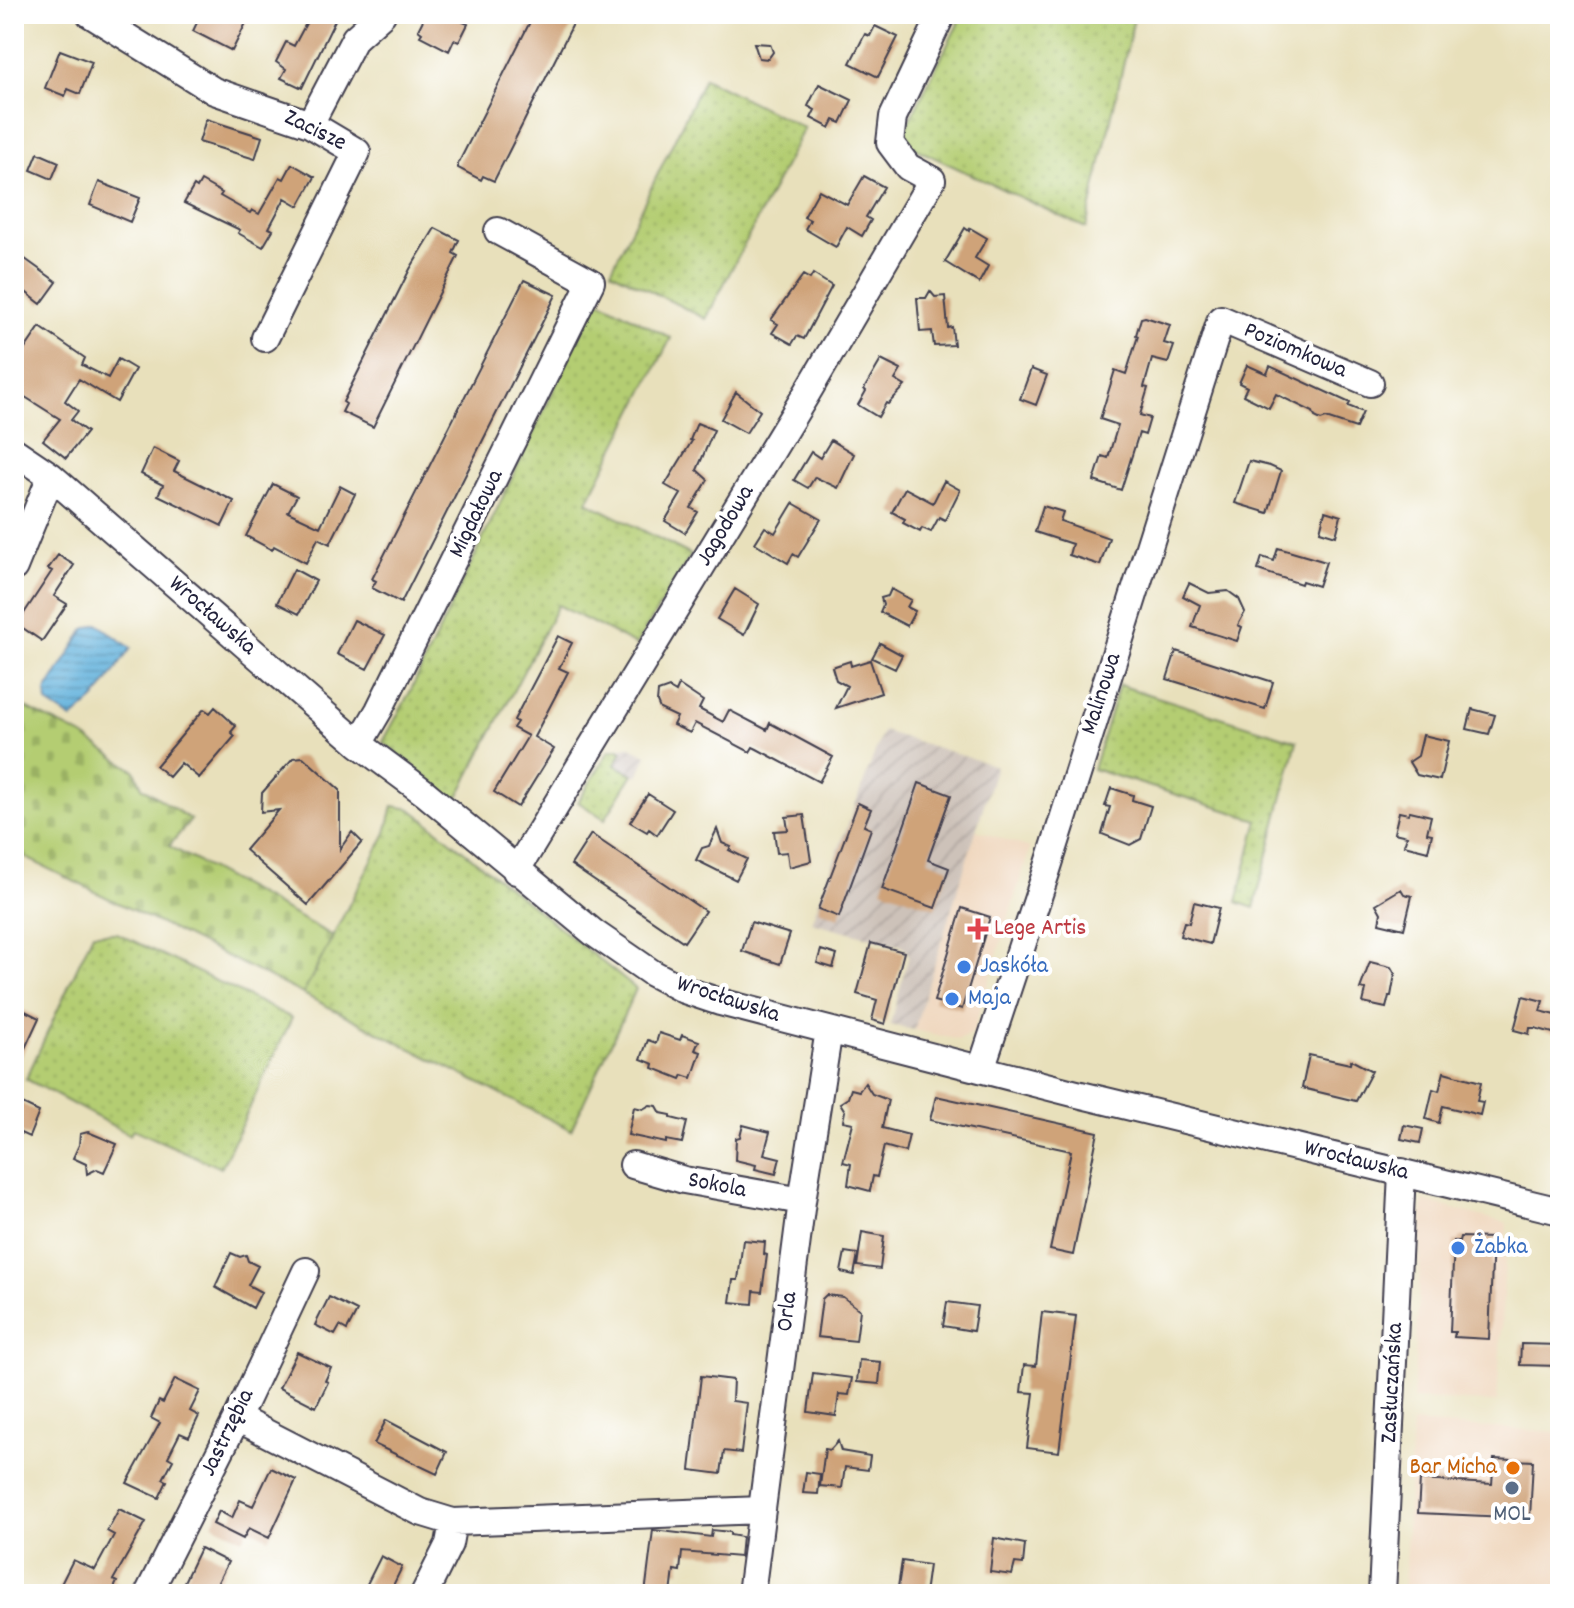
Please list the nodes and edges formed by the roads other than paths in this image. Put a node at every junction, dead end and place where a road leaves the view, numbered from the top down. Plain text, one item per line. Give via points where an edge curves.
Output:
1 (90, 14) edge
2 (382, 14) edge
3 (942, 14) edge
4 (310, 124) junction
5 (498, 231) dead end
6 (1221, 319) joint
7 (265, 338) dead end
8 (1370, 383) dead end
9 (14, 451) edge
10 (51, 476) junction
11 (14, 567) edge
12 (359, 744) junction
13 (516, 871) junction
14 (829, 1030) junction
15 (981, 1069) junction
16 (633, 1165) dead end
17 (1402, 1172) junction
18 (802, 1201) junction
19 (1560, 1211) edge
20 (306, 1271) dead end
21 (237, 1418) junction
22 (762, 1510) junction
23 (453, 1522) junction
24 (148, 1594) edge
25 (424, 1594) edge
26 (751, 1594) edge
27 (1382, 1594) edge

1 - 4 street, Zacisze via 214,91
2 - 4 street via 355,38
3 - 13 street, Jagodowa via 893,117 890,143 908,167 932,180
4 - 7 street, Zacisze via 357,152
5 - 12 street, Migdałowa via 591,282
6 - 8 street, Poziomkowa
6 - 15 street, Malinowa
9 - 10 street, Wrocławska
10 - 11 street
10 - 12 street, Wrocławska
12 - 13 street, Wrocławska
13 - 14 street, Wrocławska via 594,933 684,990
14 - 15 street, Wrocławska
14 - 18 street, Orla
15 - 17 street, Wrocławska
16 - 18 street, Sokola via 684,1180
17 - 19 street, Wrocławska
17 - 27 street, Zasłuczańska
18 - 22 street, Orla
20 - 21 street, Jastrzębia
21 - 23 street via 420,1512
21 - 24 street, Jastrzębia
22 - 23 street
22 - 26 street, Orla
23 - 25 street via 449,1544

